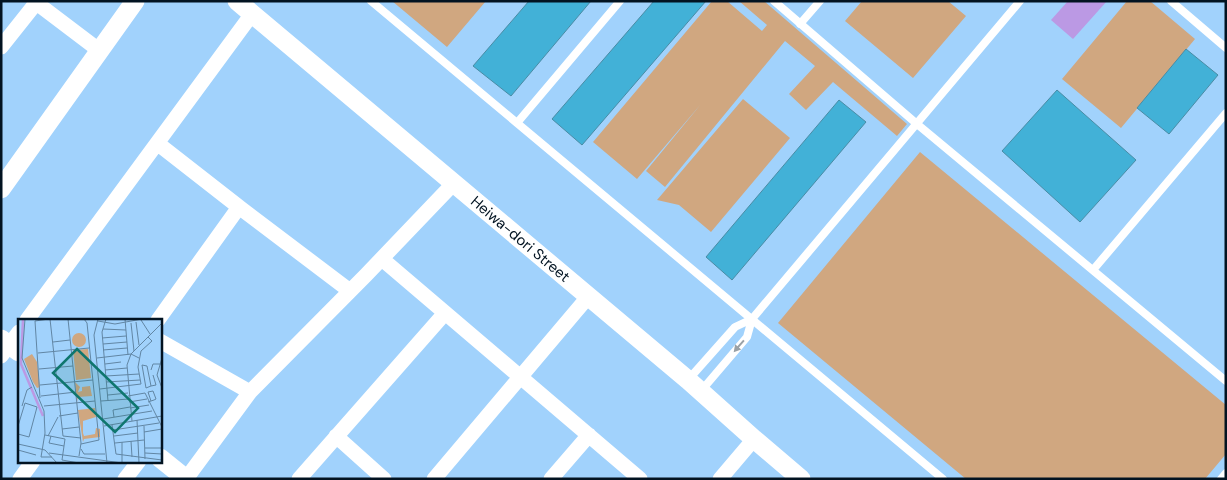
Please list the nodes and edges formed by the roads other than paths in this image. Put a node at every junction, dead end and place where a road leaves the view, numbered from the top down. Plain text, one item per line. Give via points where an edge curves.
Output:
1 (135, 1) edge
2 (237, 1) edge
3 (370, 1) edge
4 (620, 1) edge
5 (774, 1) edge
6 (820, 1) edge
7 (1020, 1) edge
8 (1171, 1) edge
9 (35, 2) edge
10 (252, 14) junction
11 (800, 24) junction
12 (1, 47) edge
13 (1226, 48) edge
14 (100, 51) junction
15 (1226, 113) edge
16 (517, 123) junction
17 (918, 124) junction
18 (157, 143) junction
19 (454, 183) junction
20 (1, 190) edge
21 (239, 208) junction
22 (382, 259) junction
23 (1093, 270) junction
24 (350, 291) junction
25 (588, 297) junction
26 (445, 312) junction
27 (28, 319) edge
28 (159, 319) edge
29 (752, 319) junction
30 (161, 342) edge
31 (520, 377) junction
32 (1226, 381) edge
33 (694, 386) junction
34 (250, 392) junction
35 (336, 436) junction
36 (589, 436) junction
37 (754, 439) junction
38 (161, 459) edge
39 (32, 462) edge
40 (138, 462) edge
41 (1226, 473) edge
42 (20, 479) edge
43 (125, 479) edge
44 (186, 479) edge
45 (299, 479) edge
46 (384, 479) edge
47 (434, 479) edge
48 (551, 479) edge
49 (640, 479) edge
50 (720, 479) edge
51 (801, 479) edge
52 (943, 479) edge
53 (1221, 479) edge

1 - 14 street
2 - 10 street, Heiwa-dori Street
3 - 16 lane
4 - 16 lane
5 - 11 lane
6 - 11 lane
7 - 17 lane
8 - 13 lane
9 - 12 street
9 - 14 street
10 - 18 street
10 - 19 street, Heiwa-dori Street
11 - 17 lane
14 - 20 street
15 - 23 lane
16 - 29 lane
17 - 23 lane
17 - 29 lane
18 - 21 street
18 - 27 street
19 - 22 street
19 - 25 street, Heiwa-dori Street
21 - 24 street
21 - 28 street
22 - 24 street
22 - 26 street
23 - 32 lane
24 - 34 street
25 - 31 street
25 - 33 street, Heiwa-dori Street
26 - 31 street
26 - 35 street
29 - 33 lane via 735,328
29 -> 33 lane via 747,337
29 - 52 lane
30 - 34 street
31 - 36 street
31 - 47 street
33 - 37 street, Heiwa-dori Street
34 - 44 street
35 - 45 street
35 - 46 street
36 - 48 street
36 - 49 street
37 - 50 street
37 - 51 street, Heiwa-dori Street
38 - 44 street
39 - 42 street
40 - 43 street
41 - 53 lane

